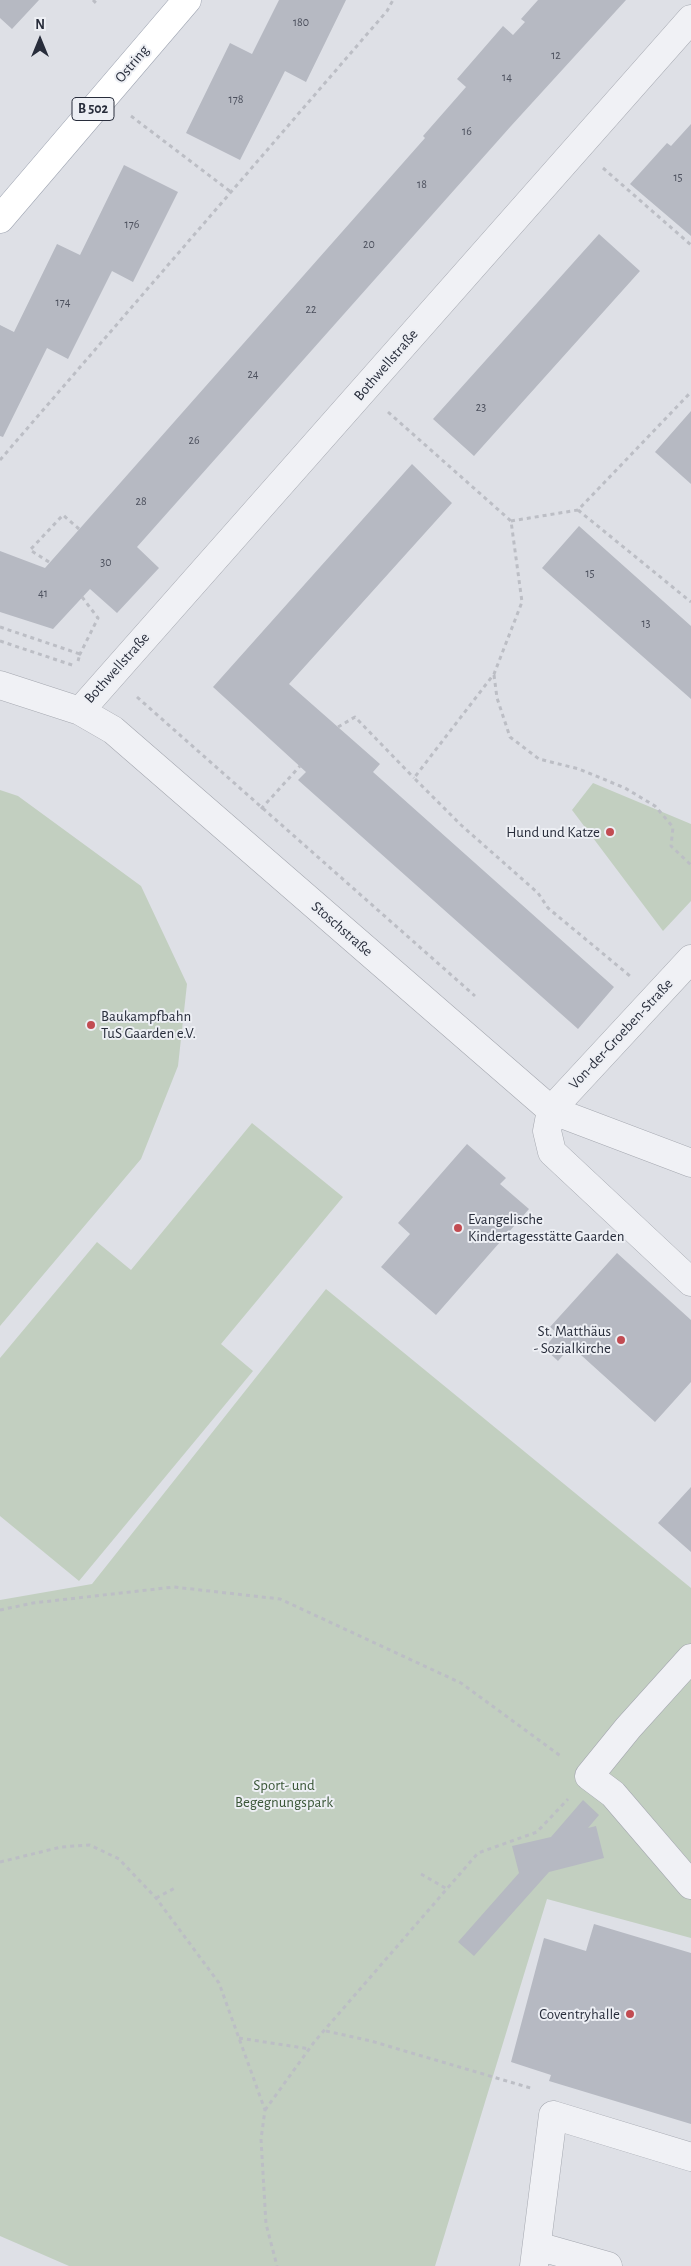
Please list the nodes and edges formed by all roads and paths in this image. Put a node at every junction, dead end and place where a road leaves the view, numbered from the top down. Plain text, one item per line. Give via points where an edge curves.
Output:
1 (93, 0) edge
2 (187, 0) edge
3 (393, 0) edge
4 (98, 5) dead end
5 (691, 19) edge
6 (105, 96) junction
7 (231, 192) junction
8 (630, 193) dead end
9 (0, 219) edge
10 (691, 245) edge
11 (363, 390) junction
12 (691, 392) edge
13 (0, 460) edge
14 (578, 510) junction
15 (511, 522) junction
16 (79, 530) dead end
17 (49, 562) dead end
18 (82, 597) dead end
19 (691, 602) edge
20 (0, 628) edge
21 (80, 654) junction
22 (76, 667) dead end
23 (494, 674) junction
24 (111, 676) junction
25 (0, 684) edge
26 (80, 711) junction
27 (338, 727) dead end
28 (300, 766) dead end
29 (414, 778) junction
30 (262, 808) junction
31 (235, 836) junction
32 (691, 865) edge
33 (691, 959) edge
34 (655, 997) junction
35 (478, 999) dead end
36 (551, 1110) junction
37 (691, 1163) edge
38 (691, 1282) edge
39 (0, 1610) edge
40 (691, 1658) edge
41 (589, 1776) junction
42 (0, 1862) edge
43 (421, 1874) dead end
44 (691, 1885) edge
45 (175, 1888) dead end
46 (447, 1889) junction
47 (156, 1898) junction
48 (325, 2031) junction
49 (239, 2038) junction
50 (310, 2049) junction
51 (264, 2110) junction
52 (553, 2115) junction
53 (691, 2157) edge
54 (535, 2256) edge
55 (277, 2266) edge
56 (608, 2266) edge

1 - 4 path
2 - 6 main road, Ostring / B 502
3 - 7 path via 387,11
5 - 11 street, Bothwellstraße
6 - 7 path
6 - 9 main road, Ostring / B 502
7 - 13 path
8 - 10 path
11 - 15 path
11 - 24 street, Bothwellstraße
12 - 14 path
14 - 15 path
14 - 19 path
15 - 23 path via 522,602
16 - 17 path via 63,515 30,550
18 - 21 path via 98,618
20 - 21 path
21 - 22 path
21 - 24 path
23 - 29 path
23 - 32 path via 496,698 510,737 539,759 579,768 626,788 655,806 673,827 671,846
24 - 26 street, Bothwellstraße
24 - 30 path
25 - 26 street, Stoschstraße
26 - 31 street, Stoschstraße via 113,730
27 - 29 path via 355,717
28 - 30 path
29 - 34 path via 460,825 538,893 548,908
30 - 31 path
30 - 35 path
31 - 36 street, Stoschstraße
33 - 34 street, Von-der-Groeben-Straße
34 - 36 street, Von-der-Groeben-Straße
36 - 37 street, Stoschstraße
36 - 38 street via 547,1131 552,1152
39 - 41 path via 33,1603 174,1587 280,1599 461,1683
40 - 41 street
41 - 44 street via 613,1794
41 - 46 path via 537,1832 478,1853
42 - 47 path via 61,1847 90,1846 119,1859
43 - 46 path
45 - 47 path
46 - 48 path
47 - 49 path via 219,1984
48 - 50 path
48 - 52 path via 371,2041 540,2091
49 - 50 path
49 - 51 path
50 - 51 path
51 - 55 path via 261,2139 266,2224
52 - 53 street
52 - 54 street
54 - 56 street

